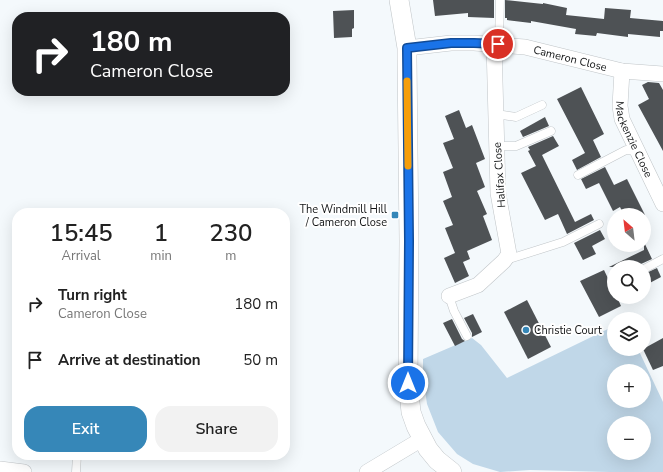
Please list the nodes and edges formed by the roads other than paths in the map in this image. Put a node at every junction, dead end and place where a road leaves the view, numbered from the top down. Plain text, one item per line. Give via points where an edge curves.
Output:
1 (399, 0) edge
2 (500, 0) edge
3 (496, 44) junction
4 (407, 48) junction
5 (622, 71) junction
6 (663, 74) edge
7 (542, 105) dead end
8 (496, 114) junction
9 (551, 131) dead end
10 (496, 146) junction
11 (638, 151) junction
12 (578, 175) dead end
13 (662, 198) edge
14 (599, 224) dead end
15 (663, 259) edge
16 (504, 261) junction
17 (651, 265) edge
18 (449, 296) joint
19 (467, 336) dead end
20 (422, 439) junction
21 (77, 460) edge
22 (0, 469) edge
23 (24, 472) edge
24 (76, 472) edge
25 (367, 472) edge
26 (452, 472) edge

1 - 4 street
2 - 3 lane
3 - 4 street, Cameron Close via 451,43
3 - 5 street, Cameron Close via 525,47
3 - 8 street, Halifax Close
4 - 20 street via 408,383 411,412
5 - 6 street, Cameron Close
5 - 11 street, Mackenzie Close via 620,112
7 - 8 lane via 516,117
8 - 10 street, Halifax Close
9 - 10 lane via 516,146
10 - 16 street, Halifax Close via 498,193 508,254
11 - 12 lane via 626,150
11 - 13 street, Mackenzie Close
14 - 16 lane via 563,242
15 - 17 lane
16 - 18 street via 478,285
18 - 19 lane
20 - 25 street
20 - 26 street via 437,460
21 - 24 lane
22 - 23 street

